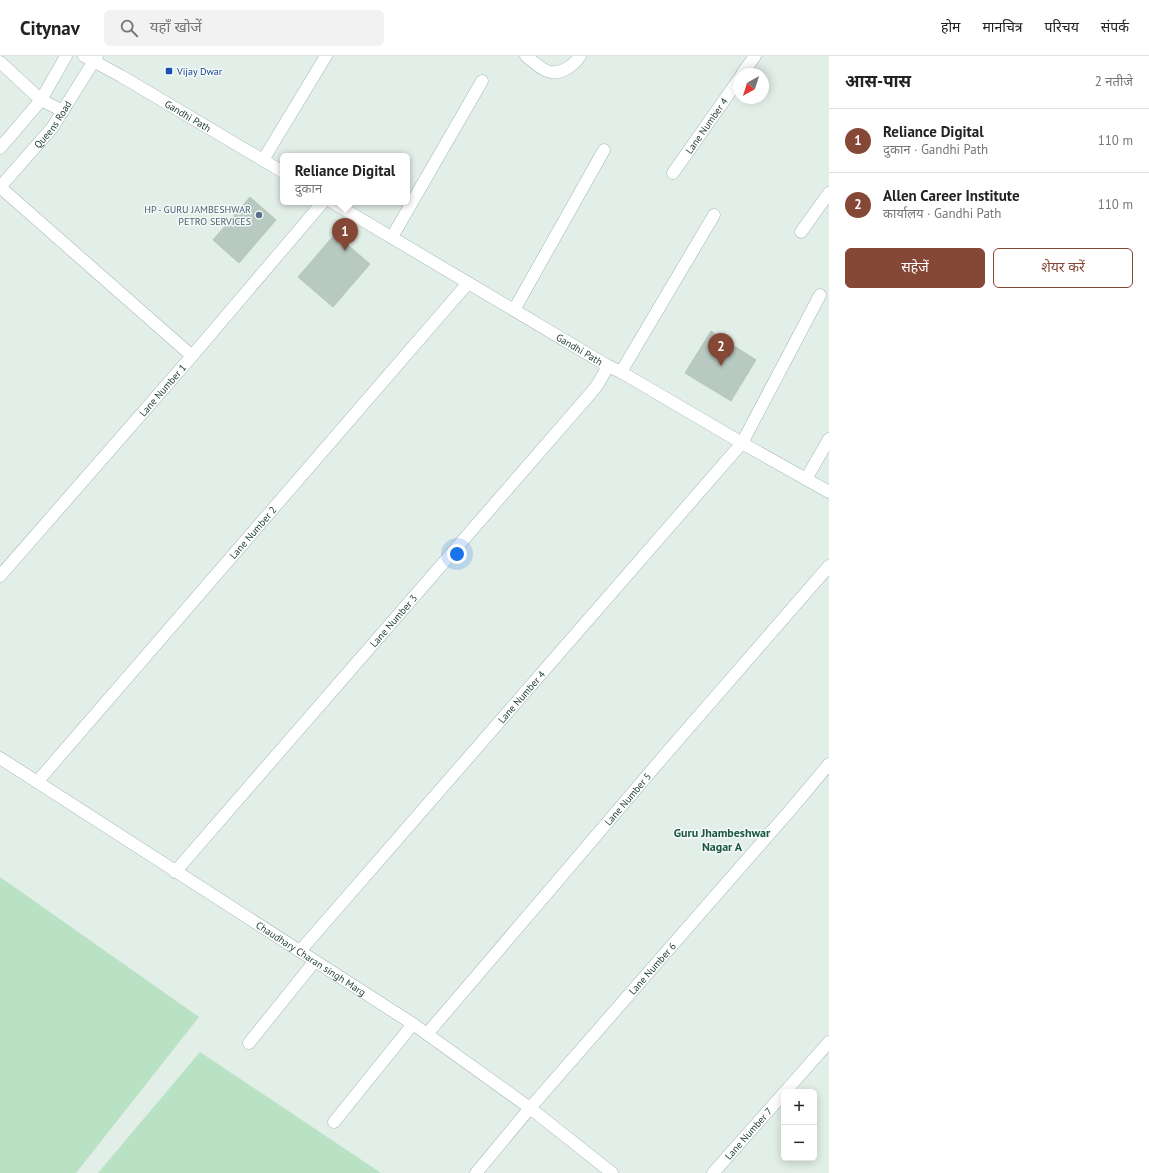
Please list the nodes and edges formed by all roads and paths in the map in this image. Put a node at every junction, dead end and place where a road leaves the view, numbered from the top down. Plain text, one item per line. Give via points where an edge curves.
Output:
1 (66, 56) edge
2 (326, 56) edge
3 (526, 56) edge
4 (580, 56) edge
5 (755, 56) edge
6 (91, 58) edge
7 (0, 62) edge
8 (746, 68) edge
9 (482, 81) dead end
10 (733, 87) edge
11 (42, 100) junction
12 (63, 110) junction
13 (0, 148) edge
14 (604, 150) dead end
15 (263, 160) junction
16 (280, 170) edge
17 (674, 173) dead end
18 (0, 187) edge
19 (829, 193) edge
20 (320, 205) edge
21 (337, 205) edge
22 (714, 215) dead end
23 (801, 232) dead end
24 (392, 237) junction
25 (468, 283) junction
26 (820, 295) dead end
27 (514, 310) junction
28 (192, 356) junction
29 (608, 366) junction
30 (621, 372) junction
31 (829, 439) edge
32 (742, 444) junction
33 (806, 479) junction
34 (829, 492) edge
35 (829, 566) edge
36 (0, 576) edge
37 (0, 758) edge
38 (829, 764) edge
39 (37, 782) junction
40 (175, 872) junction
41 (300, 951) junction
42 (316, 961) junction
43 (413, 1024) junction
44 (426, 1034) junction
45 (829, 1042) edge
46 (249, 1043) dead end
47 (788, 1089) edge
48 (781, 1096) edge
49 (530, 1108) junction
50 (334, 1122) dead end
51 (476, 1173) edge
52 (612, 1173) edge
53 (713, 1173) edge

1 - 11 street
2 - 15 street
3 - 4 street via 547,71 556,73 575,63
5 - 8 street
6 - 12 street, Queens Road
6 - 15 street, Gandhi Path
7 - 11 street
9 - 24 street
10 - 17 street, Lane Number 4
11 - 12 street
11 - 13 street
12 - 18 street, Queens Road via 52,128
14 - 27 street
15 - 16 street, Gandhi Path
18 - 28 street
19 - 23 street
20 - 28 street, Lane Number 1
21 - 24 street, Gandhi Path
22 - 30 street
24 - 25 street, Gandhi Path
25 - 27 street, Gandhi Path
25 - 39 street, Lane Number 2
26 - 32 street, Lane Number 4
27 - 29 street, Gandhi Path
28 - 36 street, Lane Number 1
29 - 30 street, Gandhi Path
29 - 40 street, Lane Number 3 via 590,394
30 - 32 street, Gandhi Path
31 - 33 street
32 - 33 street, Gandhi Path
32 - 41 street, Lane Number 4
33 - 34 street, Gandhi Path
35 - 44 street, Lane Number 5
37 - 39 street, Chaudhary Charan singh Marg
38 - 49 street, Lane Number 6
39 - 40 street, Chaudhary Charan singh Marg
40 - 41 street, Chaudhary Charan singh Marg
41 - 42 street, Chaudhary Charan singh Marg
42 - 43 street, Chaudhary Charan singh Marg
42 - 46 street
43 - 44 street, Chaudhary Charan singh Marg
43 - 50 street
44 - 49 street, Chaudhary Charan singh Marg
45 - 47 street, Lane Number 7
48 - 53 street, Lane Number 7
49 - 51 street, Lane Number 6
49 - 52 street, Chaudhary Charan singh Marg

